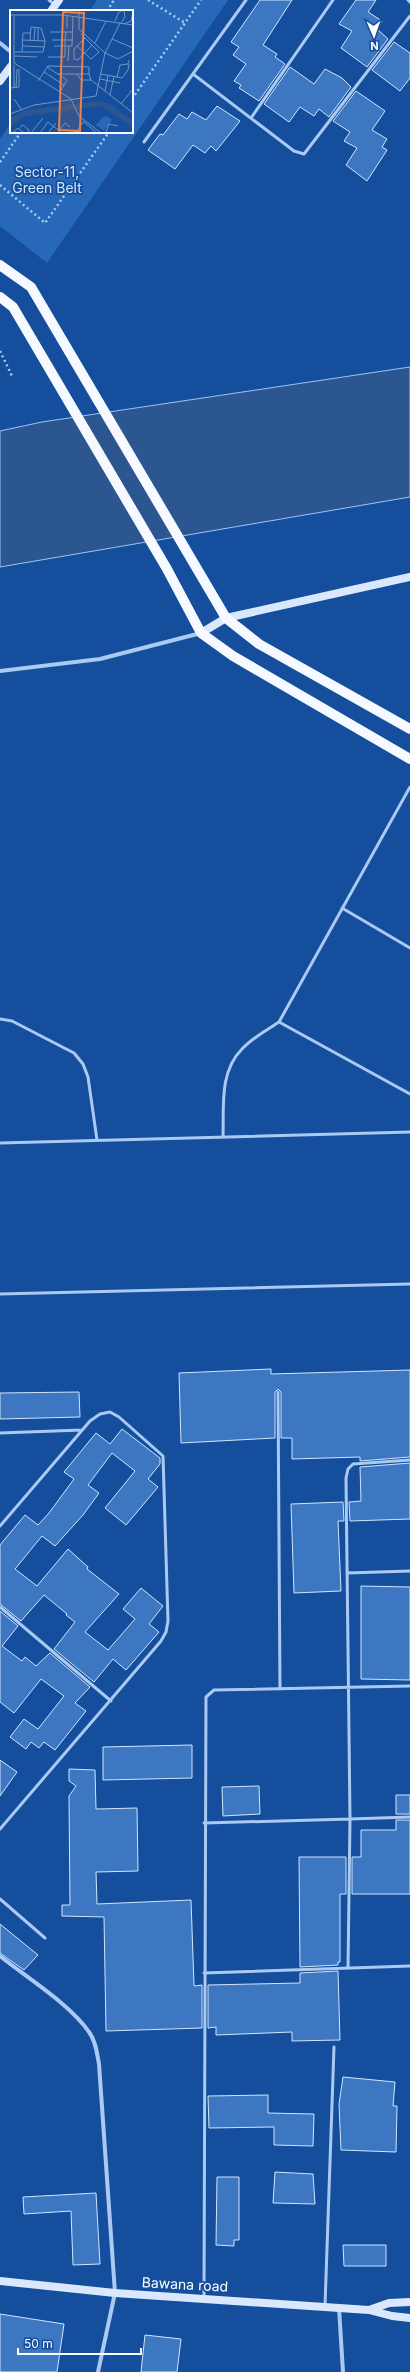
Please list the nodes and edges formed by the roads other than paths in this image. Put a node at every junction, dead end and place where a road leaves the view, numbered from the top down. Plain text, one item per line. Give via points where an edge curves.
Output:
1 (246, 0) edge
2 (333, 0) edge
3 (408, 0) edge
4 (410, 2) edge
5 (410, 16) edge
6 (0, 43) edge
7 (10, 51) edge
8 (10, 67) edge
9 (193, 74) junction
10 (0, 81) edge
11 (251, 118) junction
12 (144, 142) dead end
13 (0, 265) edge
14 (0, 297) edge
15 (410, 577) edge
16 (226, 618) junction
17 (201, 633) junction
18 (0, 671) edge
19 (410, 729) edge
20 (410, 759) edge
21 (410, 787) edge
22 (342, 908) junction
23 (410, 948) edge
24 (0, 1019) edge
25 (280, 1022) junction
26 (410, 1094) edge
27 (410, 1132) edge
28 (223, 1137) junction
29 (97, 1140) junction
30 (0, 1143) edge
31 (410, 1284) edge
32 (0, 1294) edge
33 (278, 1392) dead end
34 (82, 1430) junction
35 (0, 1433) edge
36 (410, 1460) edge
37 (0, 1526) edge
38 (410, 1571) edge
39 (347, 1573) junction
40 (0, 1607) edge
41 (410, 1686) edge
42 (348, 1687) junction
43 (280, 1688) junction
44 (111, 1701) junction
45 (410, 1817) edge
46 (350, 1819) junction
47 (204, 1823) junction
48 (0, 1829) edge
49 (0, 1899) edge
50 (45, 1938) dead end
51 (0, 1956) edge
52 (410, 1966) edge
53 (348, 1968) junction
54 (204, 1973) junction
55 (334, 2047) dead end
56 (0, 2281) edge
57 (115, 2293) junction
58 (204, 2298) junction
59 (410, 2302) edge
60 (325, 2306) junction
61 (339, 2308) junction
62 (370, 2310) junction
63 (410, 2318) edge
64 (98, 2372) edge
65 (343, 2372) edge

1 - 9 lane
2 - 11 lane
3 - 4 lane
5 - 11 lane via 304,154 294,152
6 - 7 street
8 - 10 main road
9 - 11 lane
9 - 12 lane
13 - 16 main road via 31,288
14 - 17 main road via 13,307 167,569
15 - 16 main road
16 - 17 main road
16 - 19 main road via 259,644
17 - 18 street via 100,659
17 - 20 main road via 232,656
21 - 22 lane
22 - 23 lane
22 - 25 lane
24 - 29 lane via 12,1021 74,1053 88,1077
25 - 26 lane
25 - 28 lane via 242,1048 230,1063 225,1077
27 - 28 lane
28 - 29 lane
29 - 30 lane
31 - 32 lane
33 - 43 lane
34 - 35 lane
34 - 37 lane
34 - 44 lane via 100,1414 110,1412 156,1449 163,1456 165,1464 166,1632
36 - 39 lane via 362,1462 353,1464 348,1469
38 - 39 lane
39 - 42 lane
40 - 44 lane
41 - 42 lane
42 - 43 lane
42 - 46 lane
43 - 47 lane via 214,1690 207,1694
44 - 48 lane
45 - 46 lane
46 - 47 lane
46 - 53 lane
47 - 54 lane
49 - 50 lane
51 - 57 street via 75,2016 90,2033 95,2046 99,2064
52 - 53 lane
53 - 54 lane
54 - 58 lane
55 - 60 lane
56 - 57 main road, Bawana road
57 - 58 main road, Bawana road
57 - 64 street
58 - 60 main road, Bawana road
59 - 62 main road, Bawana road via 390,2303
60 - 61 main road, Bawana road
61 - 62 main road, Bawana road
61 - 65 street
62 - 63 main road, Bawana road

